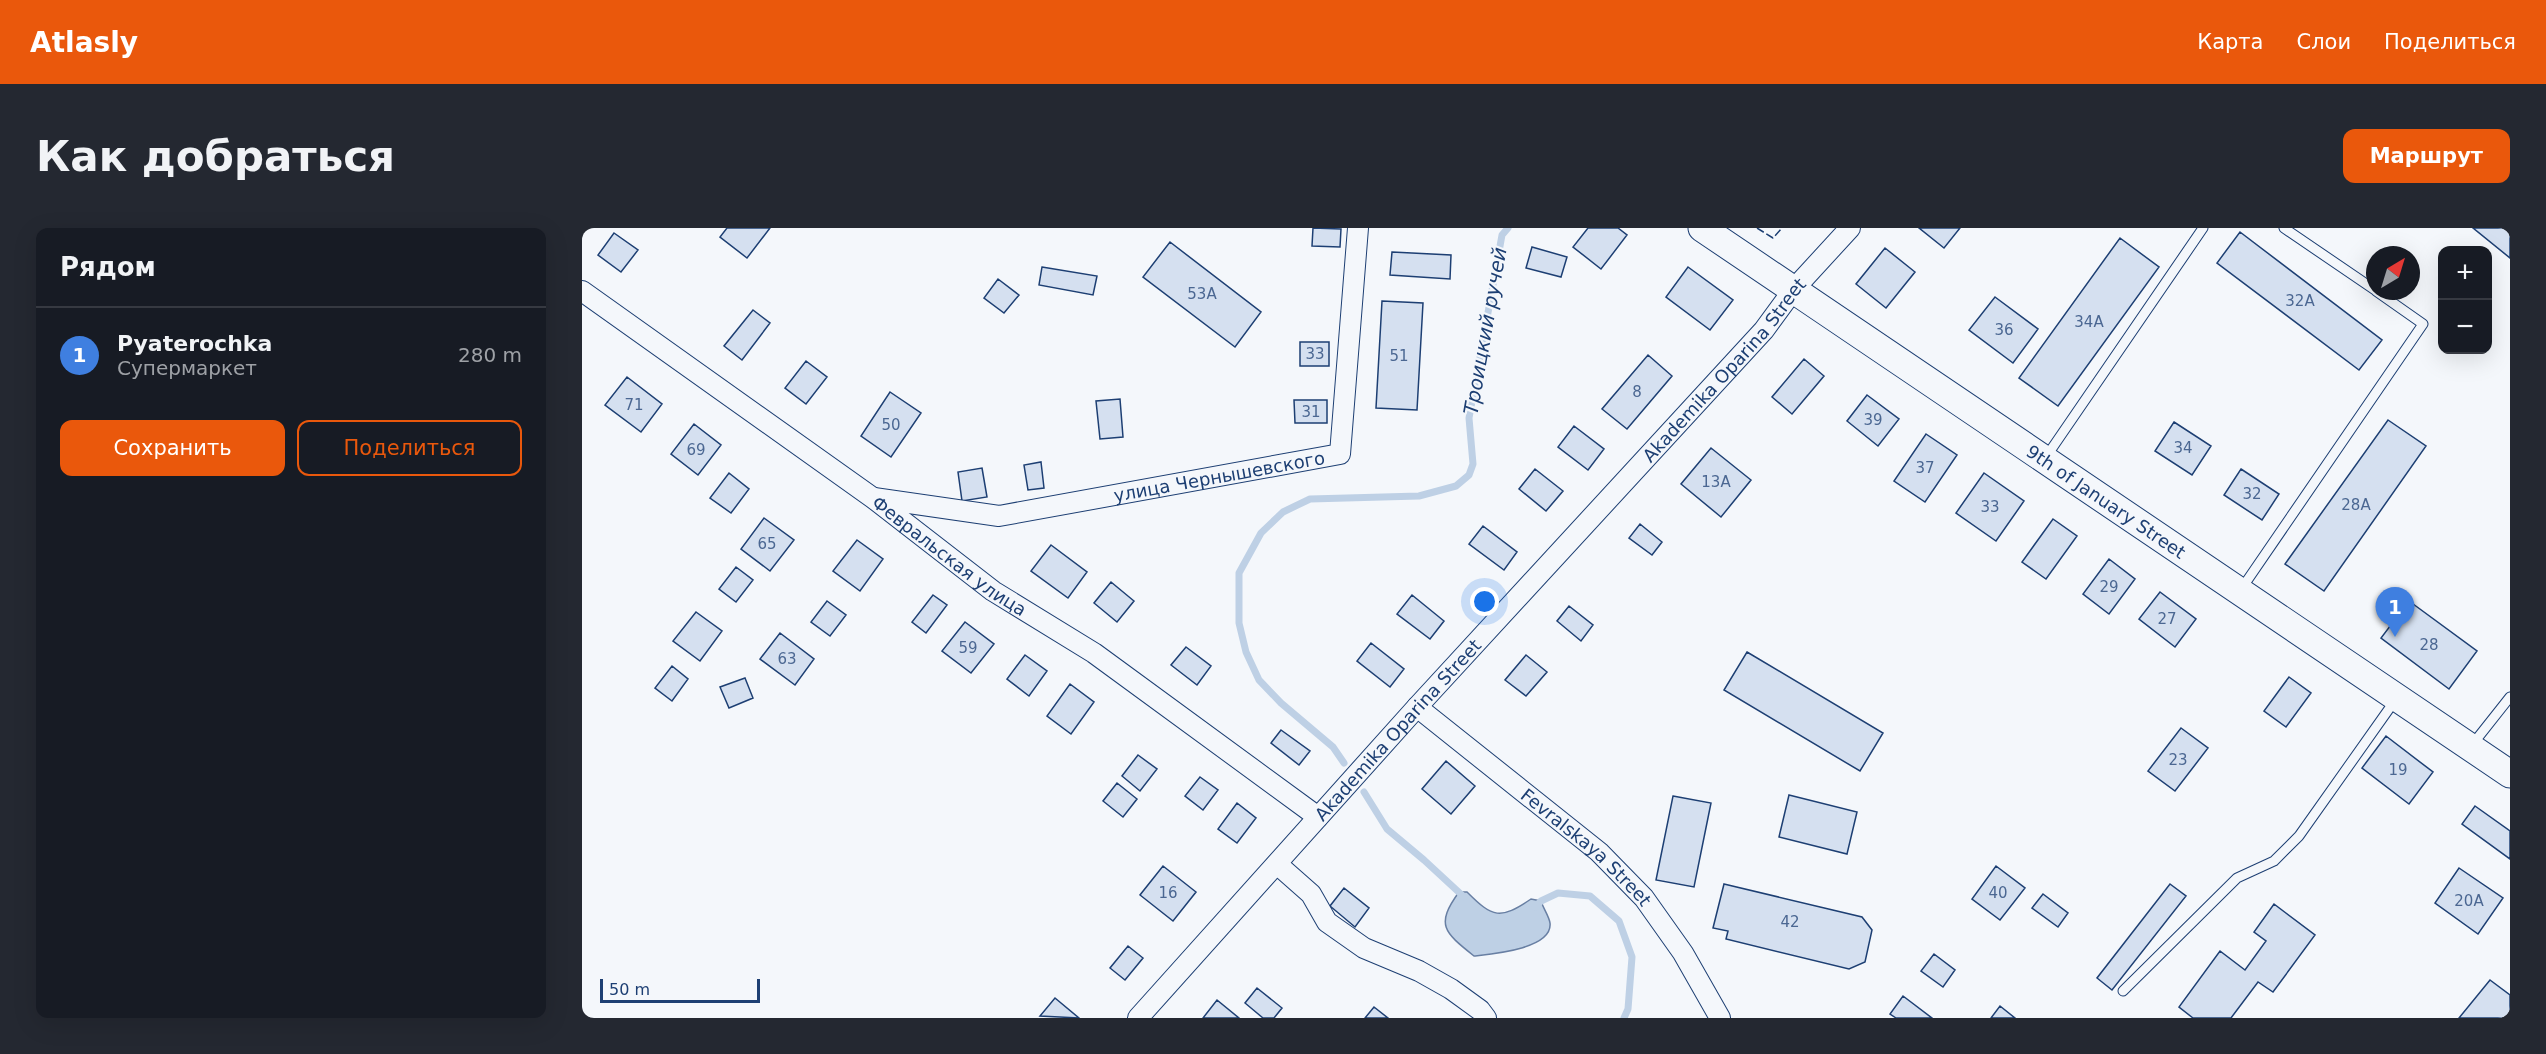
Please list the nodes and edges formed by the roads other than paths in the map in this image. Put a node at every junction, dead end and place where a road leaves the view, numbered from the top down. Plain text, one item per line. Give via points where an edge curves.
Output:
1 (1358, 228) edge
2 (1702, 228) edge
3 (1850, 228) edge
4 (2203, 228) edge
5 (2284, 228) edge
6 (2366, 285) edge
7 (1794, 289) junction
8 (582, 291) edge
9 (2388, 300) edge
10 (2045, 459) junction
11 (873, 498) junction
12 (2240, 590) junction
13 (2510, 697) edge
14 (2398, 698) junction
15 (1417, 707) junction
16 (2470, 747) junction
17 (2510, 774) edge
18 (1318, 818) junction
19 (1277, 864) junction
20 (2123, 991) dead end
21 (1138, 1018) edge
22 (1486, 1018) edge
23 (1720, 1018) edge

1 - 11 street, улица Чернышевского via 1340,454 999,516
2 - 7 main road, 9th of January Street
3 - 7 street, Akademika Oparina Street
4 - 10 lane
5 - 6 lane
7 - 10 main road, 9th of January Street
7 - 15 street, Akademika Oparina Street via 1764,330
8 - 11 street, Февральская улица
9 - 12 lane via 2423,324
10 - 12 main road, 9th of January Street
11 - 18 street, Февральская улица via 993,591 1094,653
12 - 14 main road, 9th of January Street
13 - 16 lane
14 - 16 main road, 9th of January Street
14 - 20 lane via 2299,836 2274,861 2237,878
15 - 18 street, Akademika Oparina Street
15 - 23 street, Fevralskaya Street via 1599,852 1644,898 1683,953
16 - 17 main road, 9th of January Street
18 - 19 street, Akademika Oparina Street
19 - 21 street, Akademika Oparina Street
19 - 22 street via 1311,894 1327,922 1364,948 1451,988

